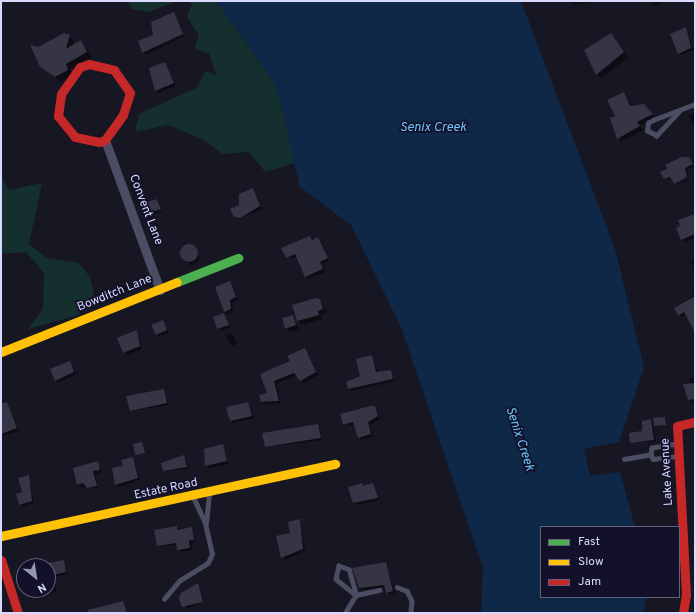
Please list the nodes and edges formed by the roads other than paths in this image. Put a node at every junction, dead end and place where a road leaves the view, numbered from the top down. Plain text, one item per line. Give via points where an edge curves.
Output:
1 (695, 104) edge
2 (680, 111) junction
3 (105, 140) junction
4 (238, 258) dead end
5 (160, 290) junction
6 (1, 352) edge
7 (695, 422) edge
8 (678, 444) junction
9 (652, 454) junction
10 (679, 456) junction
11 (624, 459) dead end
12 (335, 464) dead end
13 (208, 493) junction
14 (193, 497) junction
15 (205, 524) junction
16 (1, 536) edge
17 (1, 560) edge
18 (397, 587) dead end
19 (379, 590) dead end
20 (356, 595) junction
21 (164, 599) dead end
22 (18, 613) edge
23 (345, 613) edge
24 (411, 613) edge
25 (683, 613) edge

1 - 2 lane
2 - 2 lane via 657,136 647,131 648,123
3 - 3 street via 128,106 130,93 114,70 89,64 80,67 61,94 58,116 75,137 86,142
3 - 5 street, Convent Lane
4 - 5 street, Bowditch Lane
5 - 6 street, Bowditch Lane
7 - 8 street, Lake Avenue via 677,426
8 - 9 lane via 652,448
8 - 10 street, Lake Avenue
9 - 10 lane via 653,459
9 - 11 lane
10 - 25 street, Lake Avenue via 686,595
12 - 13 street, Estate Road
13 - 14 street, Estate Road
13 - 15 lane via 210,509
14 - 15 lane
14 - 16 street, Estate Road
15 - 21 lane via 210,558 171,588
17 - 22 street
18 - 24 lane via 410,597
19 - 20 lane
20 - 20 lane via 349,570 339,566 336,579
20 - 23 lane

